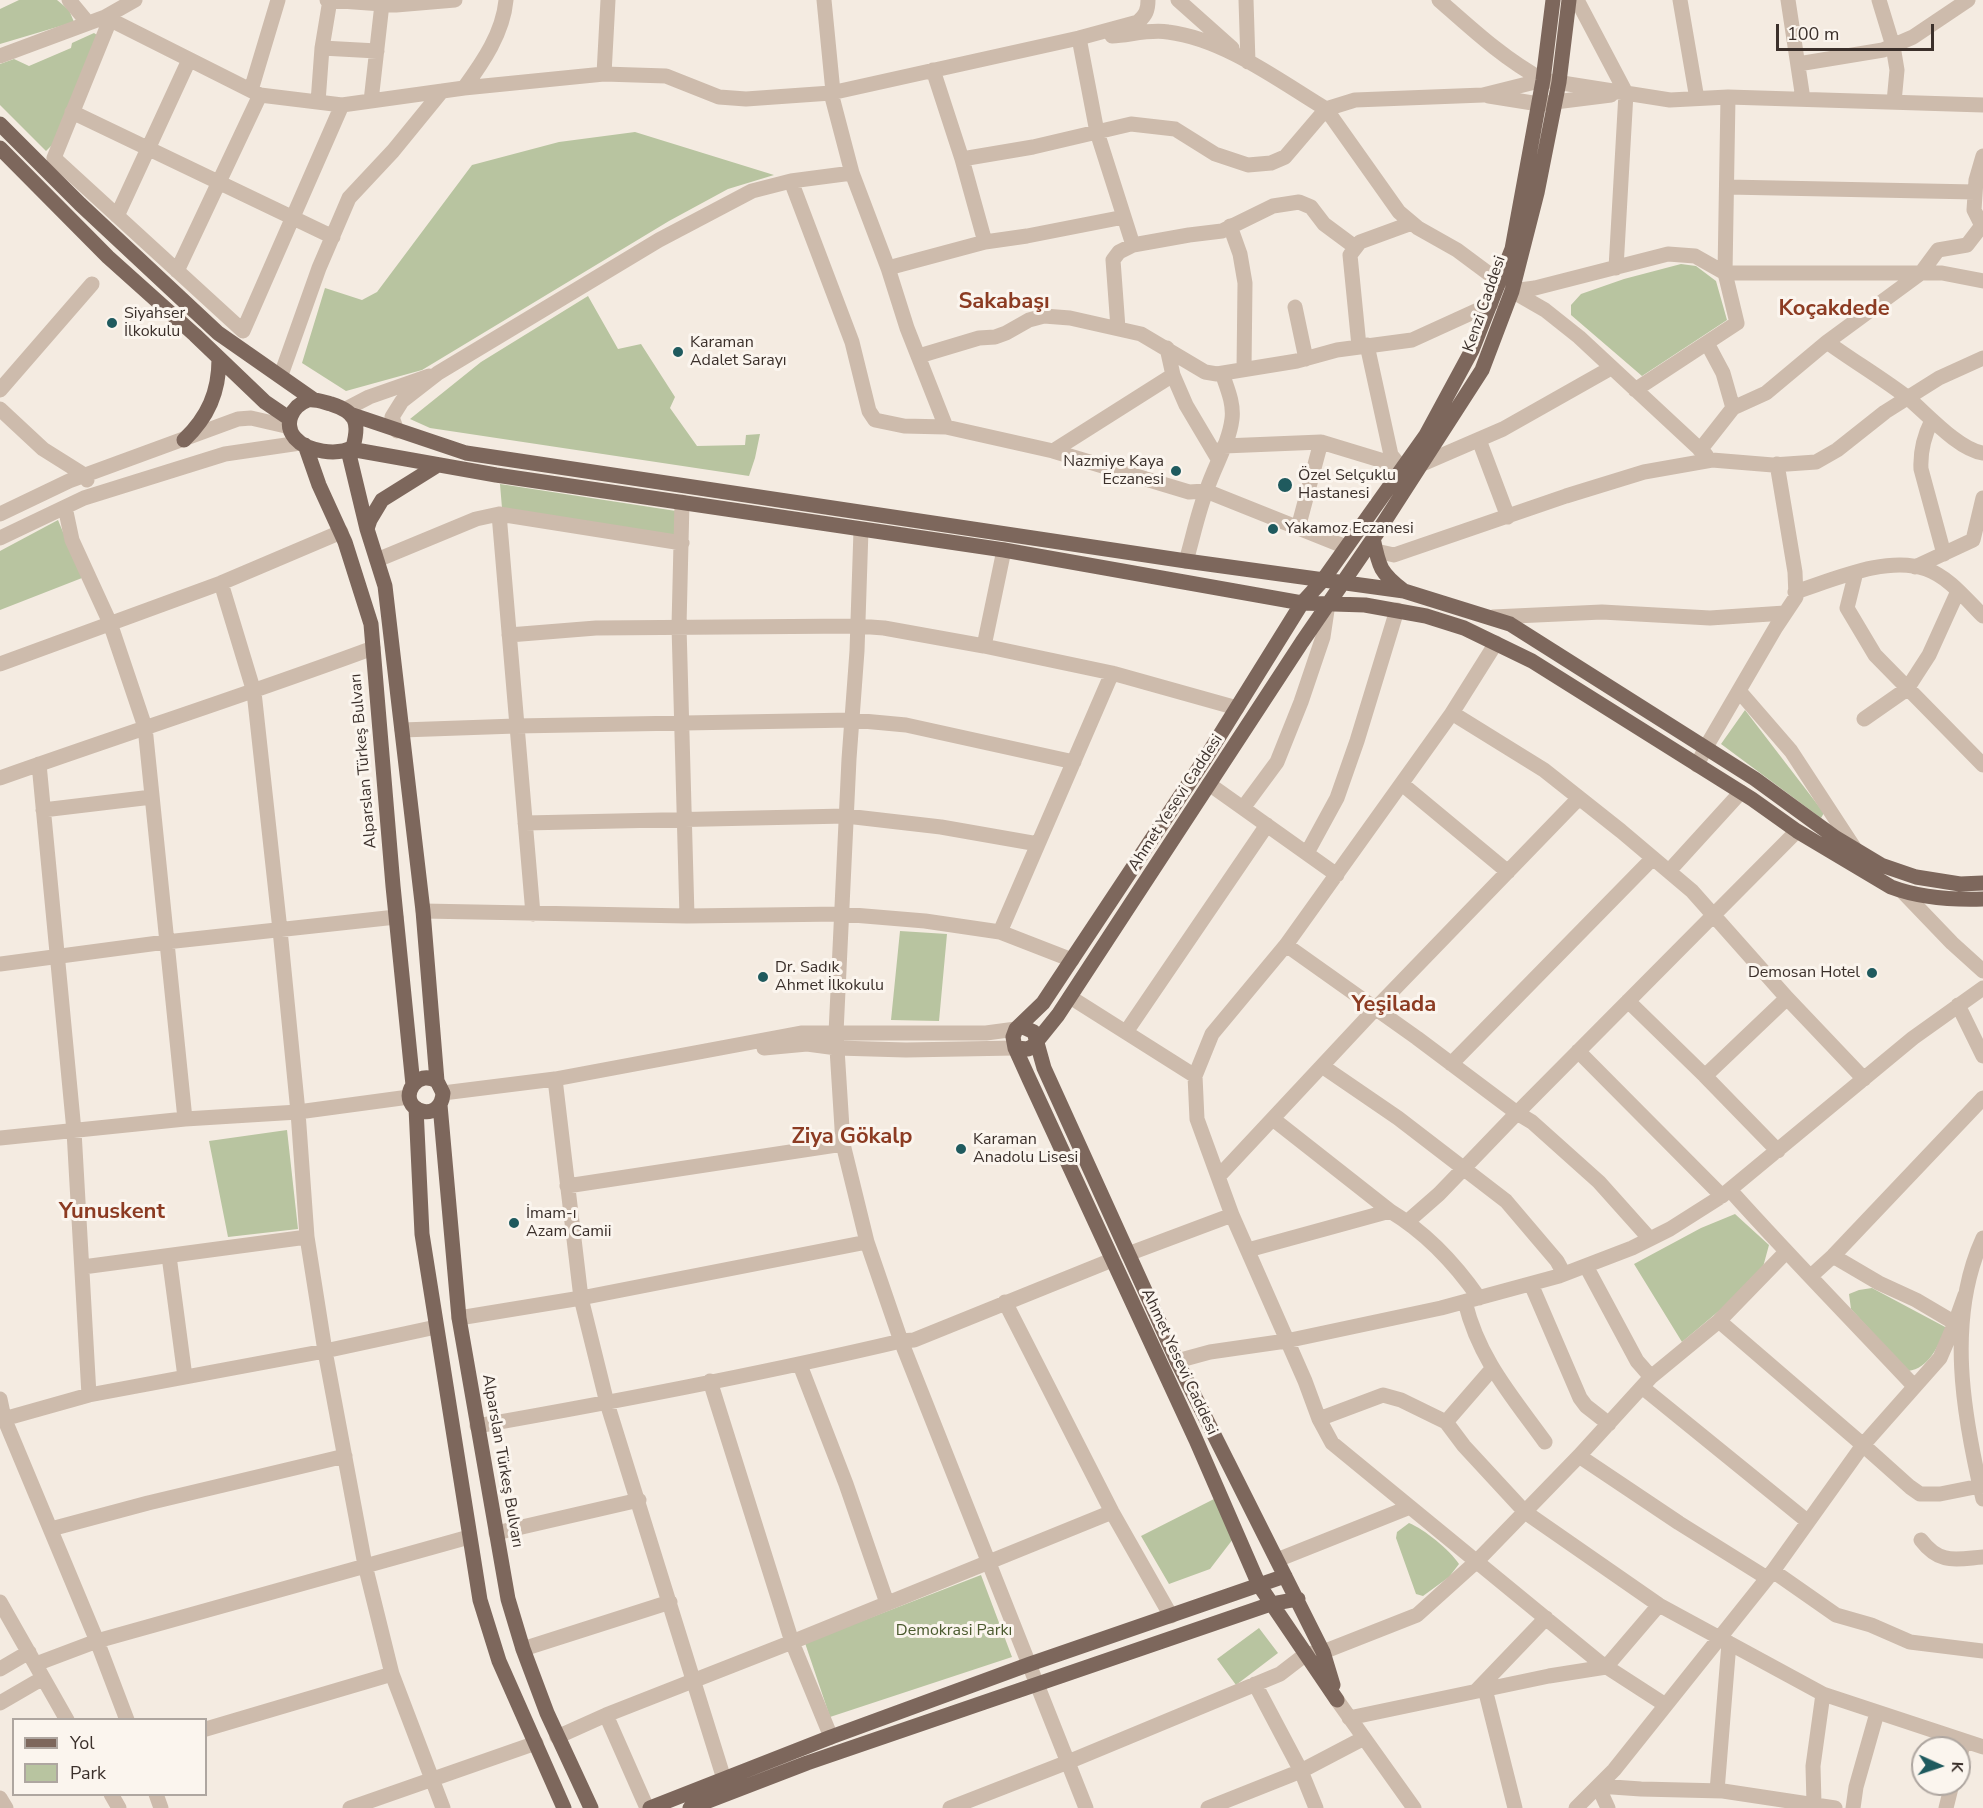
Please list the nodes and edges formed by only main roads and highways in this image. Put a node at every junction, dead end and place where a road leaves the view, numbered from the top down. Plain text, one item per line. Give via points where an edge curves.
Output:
1 (1554, 0) edge
2 (1569, 0) edge
3 (0, 124) edge
4 (0, 148) edge
5 (1506, 286) junction
6 (219, 359) junction
7 (314, 400) junction
8 (348, 412) junction
9 (290, 423) junction
10 (184, 440) road end
11 (303, 444) junction
12 (349, 450) junction
13 (438, 465) junction
14 (367, 529) junction
15 (1375, 545) junction
16 (1323, 580) junction
17 (1342, 583) junction
18 (1404, 591) junction
19 (1302, 603) junction
20 (1328, 604) junction
21 (1983, 883) edge
22 (1983, 899) edge
23 (1016, 1029) junction
24 (1037, 1040) junction
25 (1015, 1048) junction
26 (440, 1093) junction
27 (413, 1097) junction
28 (1285, 1576) junction
29 (1259, 1585) junction
30 (1298, 1599) junction
31 (1271, 1604) junction
32 (564, 1808) edge
33 (591, 1808) edge
34 (649, 1808) edge
35 (690, 1808) edge

1 - 5 main road, Kenzi Caddesi
2 - 5 main road, Kenzi Caddesi via 1560,82 1537,193
3 - 7 main road via 218,333
4 - 6 main road via 108,257
5 - 15 main road, Kenzi Caddesi via 1482,370
5 - 16 main road, Kenzi Caddesi via 1491,304 1472,350 1426,435
6 - 9 main road
6 - 10 main road via 212,402
7 - 8 main road
7 - 9 main road via 296,406
8 - 12 main road via 357,433
8 - 16 main road via 466,453
9 - 11 main road via 292,434
11 - 12 main road via 321,451
11 - 27 main road, Alparslan Türkeş Bulvarı via 341,532 371,624
12 - 13 main road
12 - 14 main road, Alparslan Türkeş Bulvarı
13 - 14 main road via 382,500
13 - 19 main road via 1004,550
14 - 26 main road, Alparslan Türkeş Bulvarı via 385,586
15 - 17 main road, Kenzi Caddesi
15 - 18 main road via 1382,570
16 - 17 main road
16 - 19 main road, Ahmet Yesevi Caddesi
17 - 18 main road
17 - 20 main road, Ahmet Yesevi Caddesi
18 - 21 main road via 1510,624 1706,747 1881,865 1916,878
19 - 20 main road
19 - 23 main road, Ahmet Yesevi Caddesi via 1072,960 1043,1003
20 - 22 main road via 1397,610 1464,628 1532,661 1880,882 1903,892 1953,900
20 - 24 main road, Ahmet Yesevi Caddesi via 1070,997
23 - 24 main road via 1030,1029
23 - 25 main road, Ahmet Yesevi Caddesi
24 - 25 main road via 1028,1049
24 - 28 main road, Ahmet Yesevi Caddesi via 1044,1068 1177,1360
25 - 29 main road, Ahmet Yesevi Caddesi
26 - 27 main road via 437,1108 427,1112
26 - 27 main road via 433,1079 422,1078
26 - 33 main road, Alparslan Türkeş Bulvarı via 459,1318 508,1599 557,1737
27 - 32 main road, Alparslan Türkeş Bulvarı via 422,1234 480,1600 499,1660
28 - 29 main road
28 - 30 main road, Ahmet Yesevi Caddesi
29 - 31 main road, Ahmet Yesevi Caddesi
29 - 34 main road via 1030,1664
30 - 31 main road
30 - 31 main road, Ahmet Yesevi Caddesi via 1323,1652 1337,1700
31 - 35 main road via 807,1763

